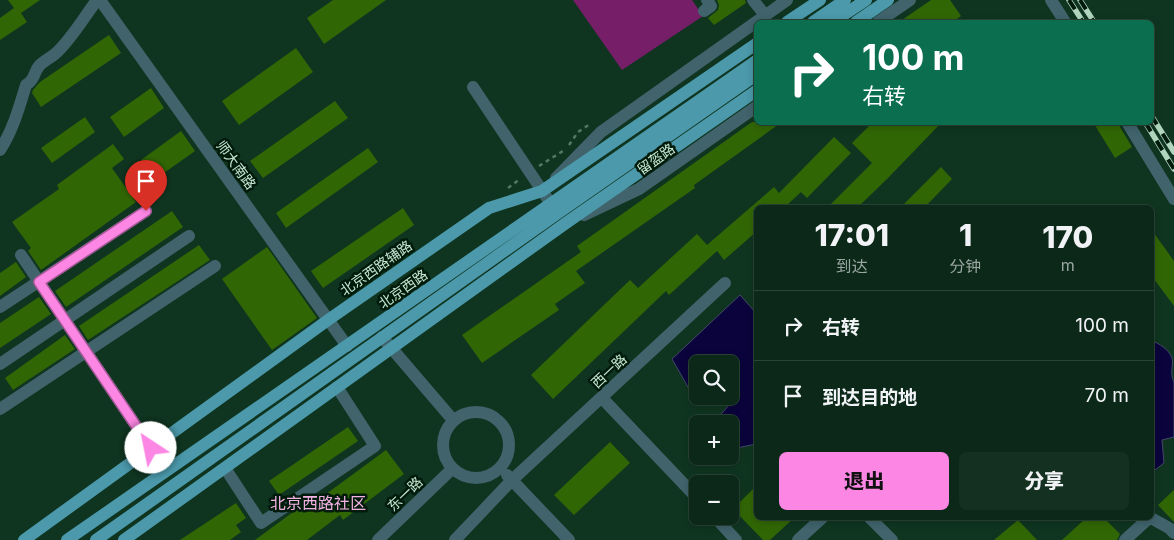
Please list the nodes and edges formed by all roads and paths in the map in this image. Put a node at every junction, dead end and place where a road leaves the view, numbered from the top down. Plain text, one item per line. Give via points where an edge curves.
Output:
1 (98, 0) edge
2 (752, 0) edge
3 (787, 0) edge
4 (820, 0) edge
5 (845, 0) edge
6 (866, 0) edge
7 (888, 0) edge
8 (910, 0) edge
9 (1051, 0) edge
10 (765, 16) junction
11 (759, 20) edge
12 (790, 20) edge
13 (815, 20) edge
14 (836, 20) edge
15 (859, 20) edge
16 (881, 20) edge
17 (1064, 20) edge
18 (754, 24) edge
19 (754, 45) edge
20 (754, 62) edge
21 (754, 77) edge
22 (473, 88) dead end
23 (754, 92) edge
24 (754, 108) edge
25 (594, 121) dead end
26 (1129, 125) edge
27 (0, 150) edge
28 (530, 173) junction
29 (505, 190) dead end
30 (542, 192) junction
31 (1174, 199) edge
32 (551, 204) junction
33 (146, 211) dead end
34 (566, 223) junction
35 (189, 236) dead end
36 (21, 255) dead end
37 (215, 266) dead end
38 (39, 282) junction
39 (725, 283) dead end
40 (0, 307) edge
41 (64, 320) junction
42 (328, 320) junction
43 (382, 337) junction
44 (347, 346) junction
45 (392, 348) junction
46 (86, 352) junction
47 (0, 364) edge
48 (337, 387) junction
49 (602, 398) junction
50 (0, 409) edge
51 (453, 420) junction
52 (151, 448) junction
53 (500, 467) junction
54 (224, 468) junction
55 (452, 469) junction
56 (512, 480) junction
57 (689, 490) edge
58 (820, 520) edge
59 (872, 520) edge
60 (1148, 520) edge
61 (1154, 520) edge
62 (722, 525) edge
63 (1174, 533) edge
64 (24, 540) edge
65 (67, 540) edge
66 (96, 540) edge
67 (124, 540) edge
68 (378, 540) edge
69 (455, 540) edge
70 (569, 540) edge
71 (736, 540) edge
72 (798, 540) edge
73 (892, 540) edge
74 (1125, 540) edge

1 - 27 street via 26,85 13,126
1 - 42 street, 师大南路
2 - 10 street
3 - 10 street
4 - 12 main road
5 - 13 main road
6 - 14 main road
7 - 15 main road
8 - 16 street
9 - 17 street
10 - 11 street
18 - 30 street via 601,132
19 - 30 main road, 北京西路辅路
20 - 32 main road, 北京西路
21 - 43 main road, 北京西路
22 - 28 street
23 - 34 main road
24 - 34 street, 留盔路 via 639,189
25 - 28 path via 578,132 568,147
26 - 31 street
28 - 29 path
28 - 30 street
30 - 32 street
30 - 42 main road, 北京西路辅路 via 489,208
32 - 44 main road, 北京西路
33 - 38 street
34 - 45 main road
35 - 41 street
36 - 38 street
37 - 46 street
38 - 40 street
38 - 41 street
39 - 49 street, 西一路
41 - 46 street
41 - 47 street
42 - 44 street, 师大南路
42 - 52 main road, 北京西路辅路
43 - 45 street
43 - 66 main road, 北京西路
44 - 65 main road, 北京西路
45 - 48 main road
45 - 51 street
46 - 50 street
46 - 52 street
48 - 54 main road
48 - 54 street via 375,446 261,523
49 - 56 street, 西一路
49 - 57 street
51 - 53 street via 473,411 485,412 503,425 509,447 507,458
51 - 55 street via 442,439 445,460
52 - 64 main road, 北京西路辅路
53 - 55 street via 482,478 466,477
53 - 56 street
54 - 67 main road
55 - 68 street, 东一路
56 - 69 street, 西一路
56 - 70 street
58 - 72 street
59 - 73 street
60 - 74 street
61 - 63 street
62 - 71 street

